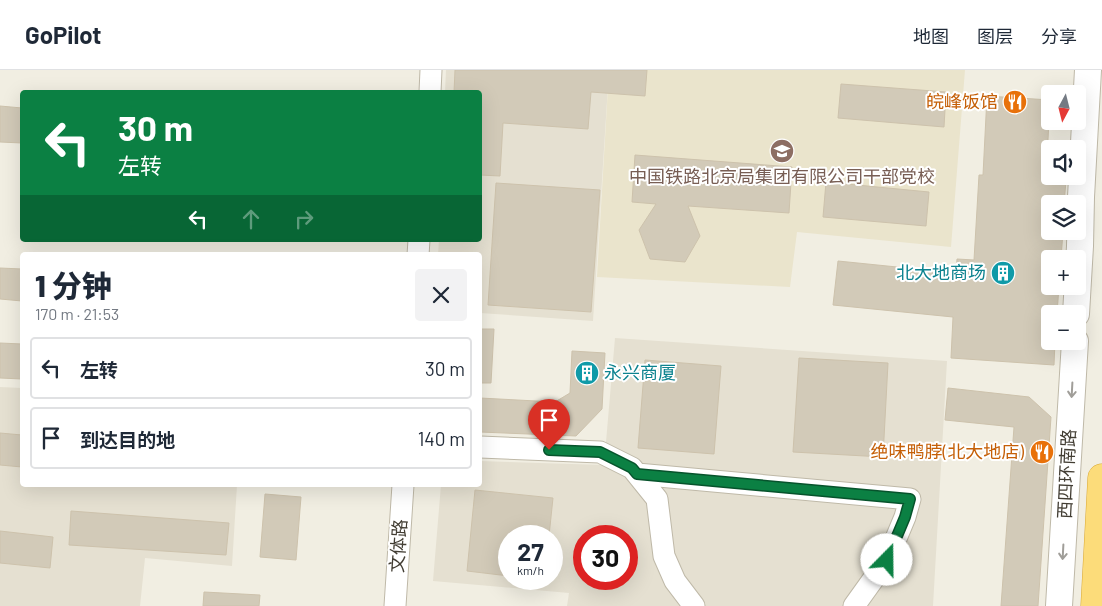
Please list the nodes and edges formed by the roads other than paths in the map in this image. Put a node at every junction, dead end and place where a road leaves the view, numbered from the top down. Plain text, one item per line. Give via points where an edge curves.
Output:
1 (431, 70) edge
2 (1088, 70) edge
3 (430, 90) edge
4 (1076, 305) edge
5 (1074, 350) edge
6 (482, 447) edge
7 (637, 474) junction
8 (1102, 478) edge
9 (403, 487) edge
10 (395, 606) edge
11 (694, 606) edge
12 (854, 606) edge
13 (1060, 606) edge
14 (1095, 606) edge

1 - 3 street
2 - 4 street
5 -> 13 street, 西四环南路
6 - 7 street via 600,452 632,468
7 - 11 street via 657,499 664,556 675,581
7 - 12 street via 910,499 887,560
8 - 14 highway, 西四环南路
9 - 10 street, 文体路

